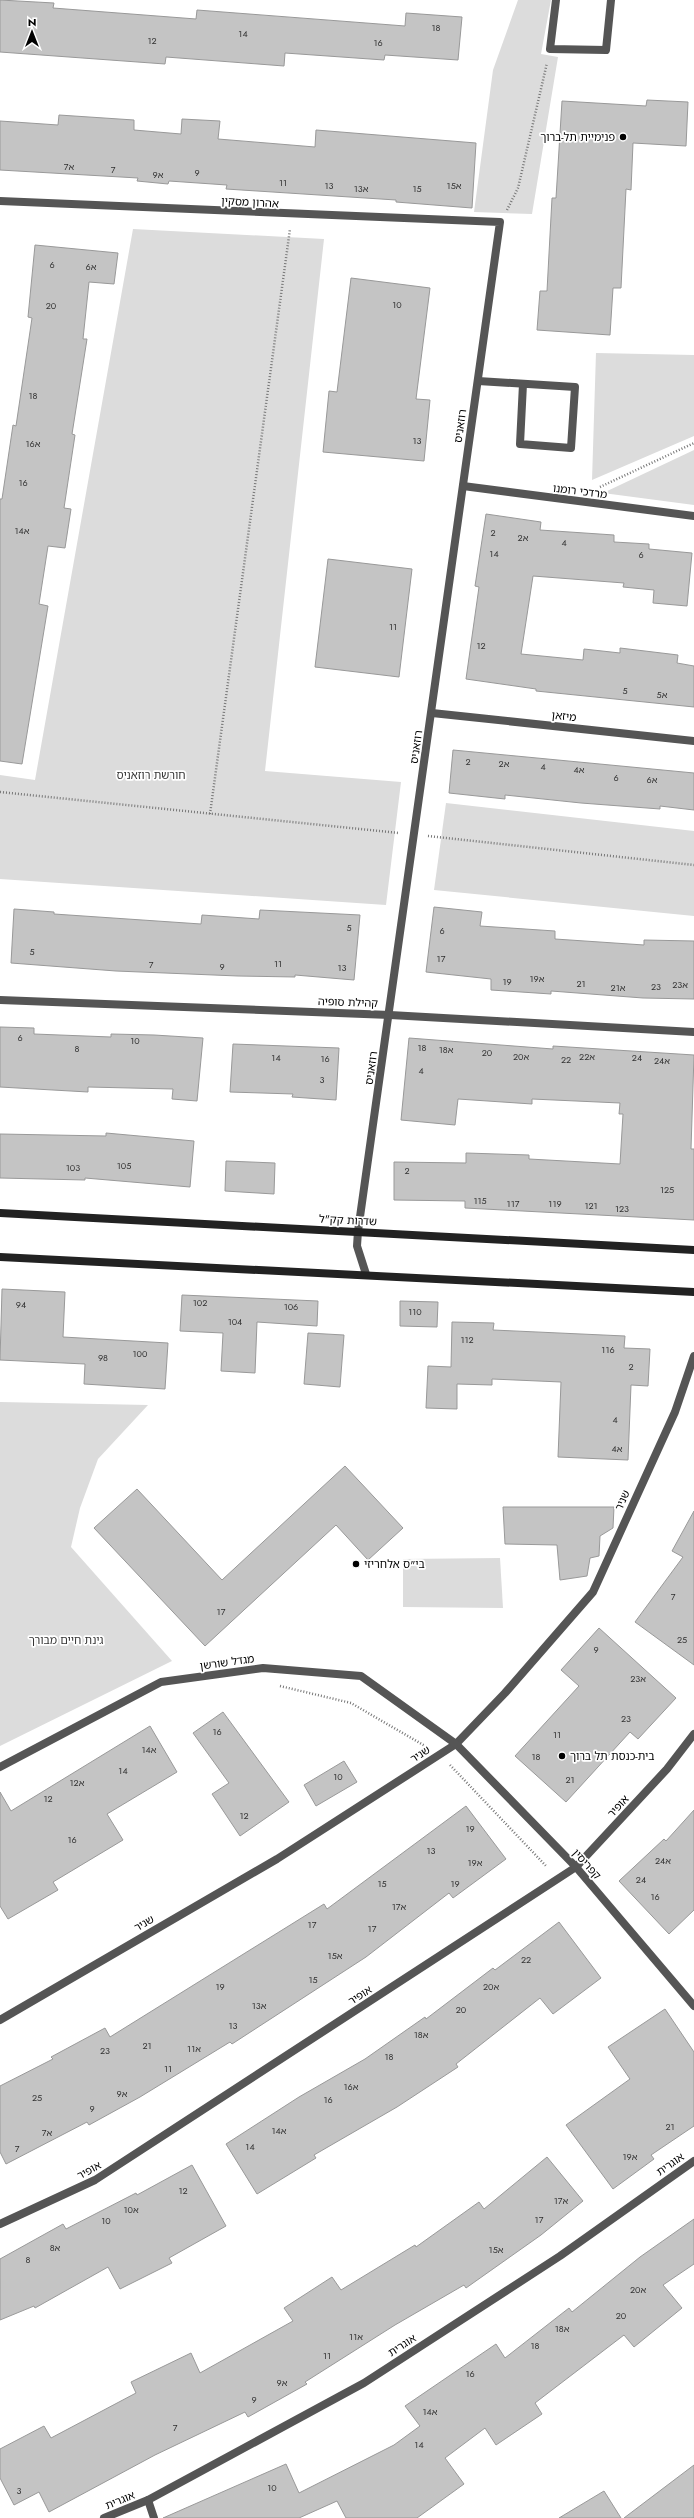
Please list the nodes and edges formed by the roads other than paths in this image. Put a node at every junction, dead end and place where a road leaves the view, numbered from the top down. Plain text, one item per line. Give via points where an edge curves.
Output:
1 (556, 0) edge
2 (610, 0) edge
3 (0, 201) edge
4 (500, 222) joint
5 (478, 382) junction
6 (523, 384) junction
7 (463, 486) junction
8 (694, 516) edge
9 (432, 713) junction
10 (694, 741) edge
11 (0, 1000) edge
12 (390, 1015) junction
13 (694, 1032) edge
14 (0, 1213) edge
15 (358, 1231) junction
16 (694, 1250) edge
17 (0, 1257) edge
18 (366, 1274) junction
19 (694, 1292) edge
20 (694, 1356) edge
21 (694, 1734) edge
22 (456, 1744) junction
23 (0, 1767) edge
24 (576, 1867) junction
25 (694, 2006) edge
26 (0, 2020) edge
27 (694, 2161) edge
28 (0, 2224) edge
29 (148, 2500) junction
30 (104, 2518) edge
31 (154, 2518) edge

1 - 2 street via 550,49 606,50
3 - 4 street, אהרון מסקין
4 - 5 street, רוזאניס
5 - 6 street
5 - 7 street, רוזאניס
6 - 6 street via 575,388 571,448 520,444
7 - 8 street, מרדכי רומנו
7 - 9 street, רוזאניס
9 - 10 street, מיזאן
9 - 12 street, רוזאניס
11 - 12 street, קהילת סופיה
12 - 13 street, קהילת סופיה
12 - 15 street, רוזאניס
14 - 15 main road, שדרות קק"ל
15 - 16 main road, שדרות קק"ל
15 - 18 street, רוזאניס via 357,1246
17 - 18 main road
18 - 19 main road
20 - 22 street, שניר via 675,1412 593,1592 505,1693
21 - 24 street, אופיר via 667,1770
22 - 23 street, מגדל שורשן via 361,1676 263,1668 161,1682
22 - 24 street, קפריסין
22 - 26 street, שניר via 278,1859
24 - 25 street, קפריסין
24 - 28 street, אופיר via 95,2180
27 - 29 street, אוגרית via 560,2256 364,2383
29 - 30 street, אוגרית
29 - 31 street

